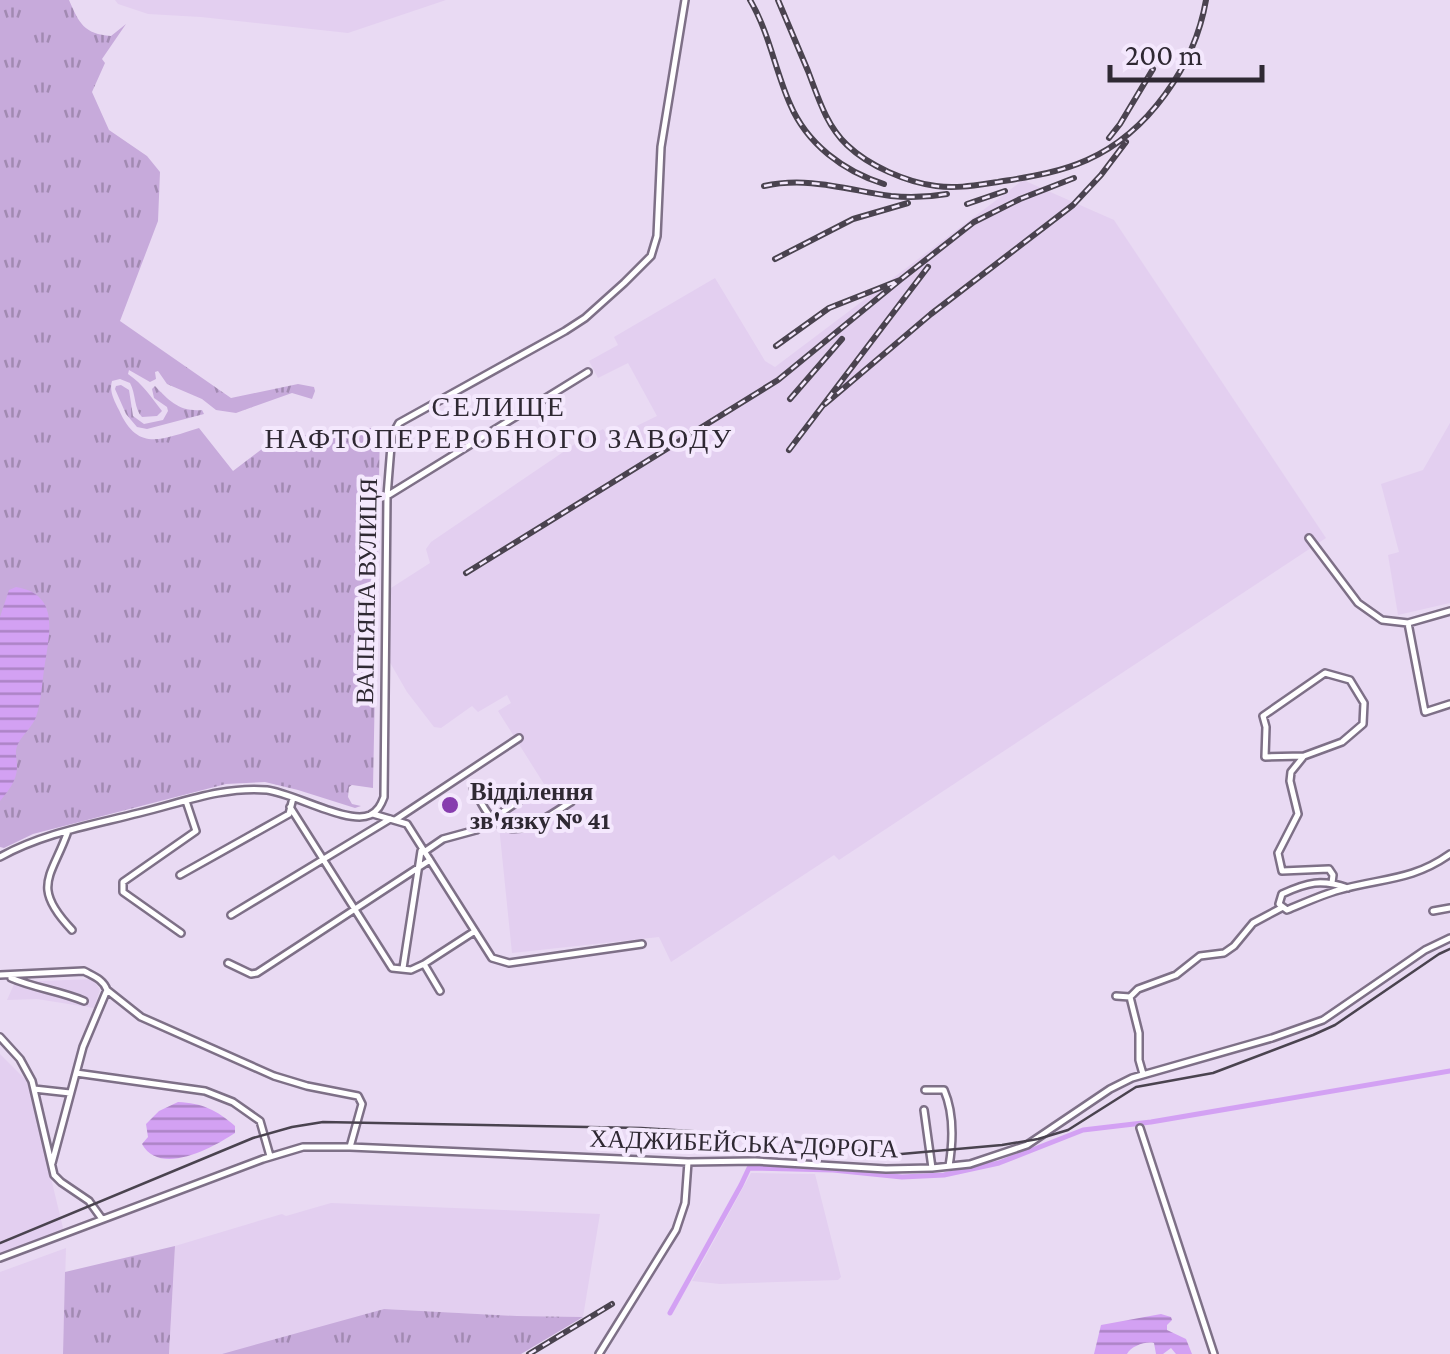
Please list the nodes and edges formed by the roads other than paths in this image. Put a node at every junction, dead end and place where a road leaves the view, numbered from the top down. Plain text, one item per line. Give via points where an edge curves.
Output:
1 (685, 0) edge
2 (588, 372) dead end
3 (387, 496) junction
4 (1309, 538) dead end
5 (1450, 611) edge
6 (1408, 624) junction
7 (1450, 704) edge
8 (519, 738) dead end
9 (1304, 756) junction
10 (473, 788) dead end
11 (535, 790) dead end
12 (293, 798) junction
13 (186, 802) junction
14 (571, 802) dead end
15 (290, 808) junction
16 (372, 814) junction
17 (392, 820) junction
18 (493, 820) junction
19 (68, 831) junction
20 (423, 850) junction
21 (1450, 854) edge
22 (0, 856) edge
23 (324, 860) junction
24 (430, 860) junction
25 (417, 870) junction
26 (180, 875) dead end
27 (1332, 883) junction
28 (1348, 888) junction
29 (1283, 907) junction
30 (1450, 908) edge
31 (355, 909) junction
32 (1433, 911) dead end
33 (231, 916) dead end
34 (72, 930) dead end
35 (475, 931) junction
36 (181, 933) dead end
37 (1450, 938) edge
38 (642, 944) dead end
39 (228, 963) dead end
40 (424, 964) junction
41 (403, 969) junction
42 (4, 976) edge
43 (107, 990) junction
44 (440, 992) dead end
45 (1116, 996) dead end
46 (1130, 997) junction
47 (84, 1001) dead end
48 (0, 1037) edge
49 (76, 1073) junction
50 (1143, 1076) junction
51 (34, 1090) junction
52 (925, 1090) dead end
53 (70, 1093) junction
54 (924, 1110) dead end
55 (1140, 1128) dead end
56 (350, 1147) junction
57 (270, 1156) junction
58 (688, 1162) junction
59 (51, 1166) junction
60 (949, 1167) junction
61 (932, 1168) junction
62 (102, 1219) junction
63 (0, 1258) edge
64 (599, 1354) edge
65 (1214, 1354) edge

1 - 3 street, ВАПНЯНА ВУЛИЦЯ via 651,256 566,332 399,423
2 - 3 street
3 - 16 street, ВАПНЯНА ВУЛИЦЯ via 384,797
4 - 6 street via 1358,603 1382,620
5 - 6 street
6 - 7 street via 1425,712
8 - 17 street
9 - 9 street via 1342,742 1363,724 1364,703 1350,680 1325,673 1263,716 1265,758
9 - 27 street via 1292,772 1298,814 1279,864 1282,871 1329,869
10 - 18 street
11 - 18 street
12 - 13 street via 233,789
12 - 15 street
12 - 16 street via 347,815
13 - 19 street
13 - 36 street via 196,831 123,882 124,892
14 - 18 street via 532,826
15 - 23 street
15 - 26 street
16 - 17 street
17 - 20 street via 408,824
17 - 23 street
18 - 20 street
19 - 22 street
19 - 34 street via 47,876 49,895
20 - 24 street
20 - 25 street
21 - 28 street via 1419,873
23 - 31 street
23 - 33 street
24 - 25 street
24 - 35 street
25 - 31 street
25 - 41 street
27 - 28 street
27 - 29 street via 1300,885 1282,894
28 - 29 street
29 - 46 street via 1253,924 1224,953 1200,956
30 - 32 street
31 - 39 street via 257,973
31 - 41 street via 392,968
35 - 38 street via 492,958 508,963
35 - 40 street
37 - 50 street, ХАДЖИБЕЙСЬКА ДОРОГА via 1322,1020
40 - 41 street
40 - 44 street
42 - 43 street via 84,971
42 - 47 street
43 - 49 street
43 - 56 street via 141,1017 274,1076 358,1096 362,1104
45 - 46 street
46 - 50 street
48 - 51 street
49 - 53 street
49 - 57 street via 205,1090 260,1120
50 - 60 street, ХАДЖИБЕЙСЬКА ДОРОГА via 1110,1089 1027,1145
51 - 53 street
51 - 59 street
52 - 60 street via 944,1090 948,1098
53 - 59 street
54 - 61 street
55 - 65 street
56 - 57 street, ХАДЖИБЕЙСЬКА ДОРОГА
56 - 58 street, ХАДЖИБЕЙСЬКА ДОРОГА
57 - 62 street, ХАДЖИБЕЙСЬКА ДОРОГА
58 - 61 street, ХАДЖИБЕЙСЬКА ДОРОГА
58 - 64 street via 676,1230
59 - 62 street
60 - 61 street, ХАДЖИБЕЙСЬКА ДОРОГА
62 - 63 street, ХАДЖИБЕЙСЬКА ДОРОГА

